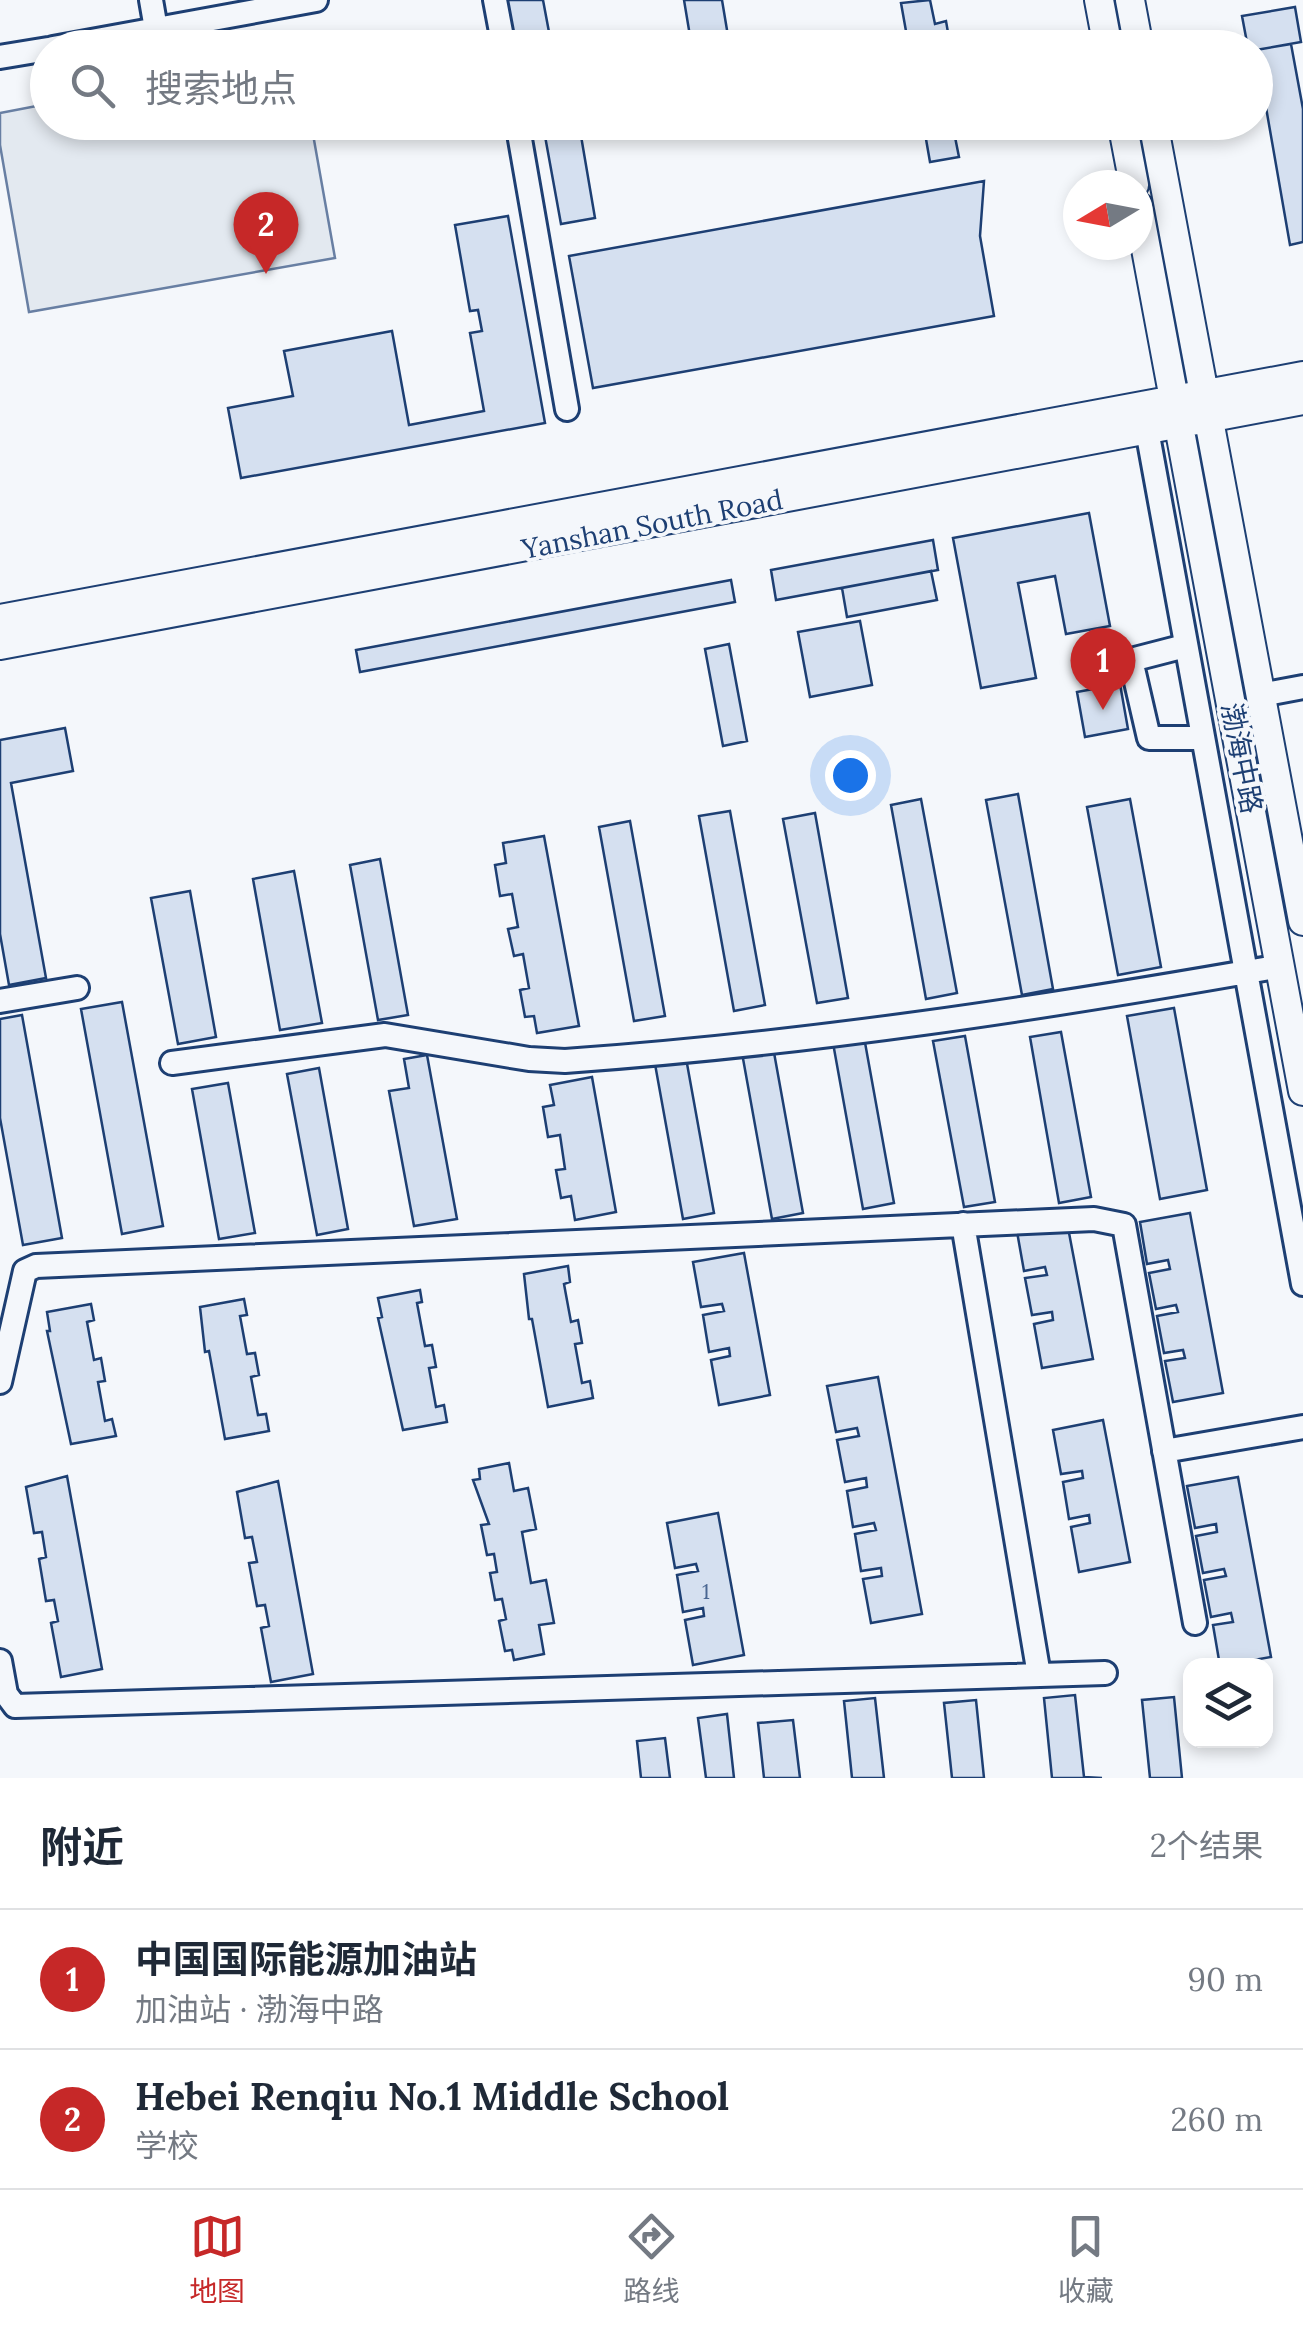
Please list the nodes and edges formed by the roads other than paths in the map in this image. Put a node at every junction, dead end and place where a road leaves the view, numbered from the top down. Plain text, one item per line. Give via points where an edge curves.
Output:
1 (151, 0) edge
2 (316, 0) edge
3 (495, 0) edge
4 (1099, 0) edge
5 (1130, 0) edge
6 (156, 29) junction
7 (150, 30) edge
8 (501, 30) edge
9 (1105, 30) edge
10 (1135, 30) edge
11 (30, 52) edge
12 (0, 57) edge
13 (520, 140) edge
14 (1125, 140) edge
15 (1156, 140) edge
16 (1131, 170) edge
17 (1148, 260) edge
18 (1303, 376) edge
19 (1303, 400) edge
20 (1206, 406) junction
21 (567, 409) dead end
22 (1177, 412) junction
23 (1146, 430) junction
24 (0, 618) edge
25 (0, 645) edge
26 (1185, 646) junction
27 (1303, 687) edge
28 (1261, 694) junction
29 (1202, 738) junction
30 (1296, 846) edge
31 (1303, 921) edge
32 (1280, 966) junction
33 (1244, 972) junction
34 (77, 988) dead end
35 (0, 1001) edge
36 (172, 1063) dead end
37 (1303, 1092) edge
38 (963, 1224) junction
39 (1303, 1284) edge
40 (0, 1382) edge
41 (1303, 1427) edge
42 (1164, 1452) junction
43 (1194, 1623) dead end
44 (0, 1662) edge
45 (1105, 1674) dead end
46 (1039, 1675) junction

1 - 6 street
2 - 6 street
3 - 8 street
4 - 9 main road
5 - 10 main road
6 - 7 street
11 - 12 street
13 - 21 street
14 - 16 main road
15 - 20 main road, 渤海中路
17 - 22 main road, 渤海中路
18 - 20 main road, Yanshan South Road
19 - 20 main road, Yanshan South Road
20 - 22 main road, Yanshan South Road
20 - 28 main road, 渤海中路
22 - 23 main road, Yanshan South Road
22 - 24 main road, Yanshan South Road
22 - 32 main road, 渤海中路
23 - 25 main road, Yanshan South Road
23 - 26 street
26 - 29 street
26 - 29 street via 1131,660 1134,678 1150,738
27 - 28 street
28 - 30 main road, 渤海中路
29 - 33 street
30 - 31 main road, 渤海中路
32 - 33 street
32 - 37 main road, 渤海中路
33 - 36 street via 794,1041 590,1059 530,1059 384,1035
33 - 39 street
34 - 35 street
38 - 40 street via 36,1266 25,1271
38 - 42 street via 1094,1218 1124,1224
38 - 46 street
41 - 42 street
42 - 43 street
44 - 46 street via 15,1706
45 - 46 street

